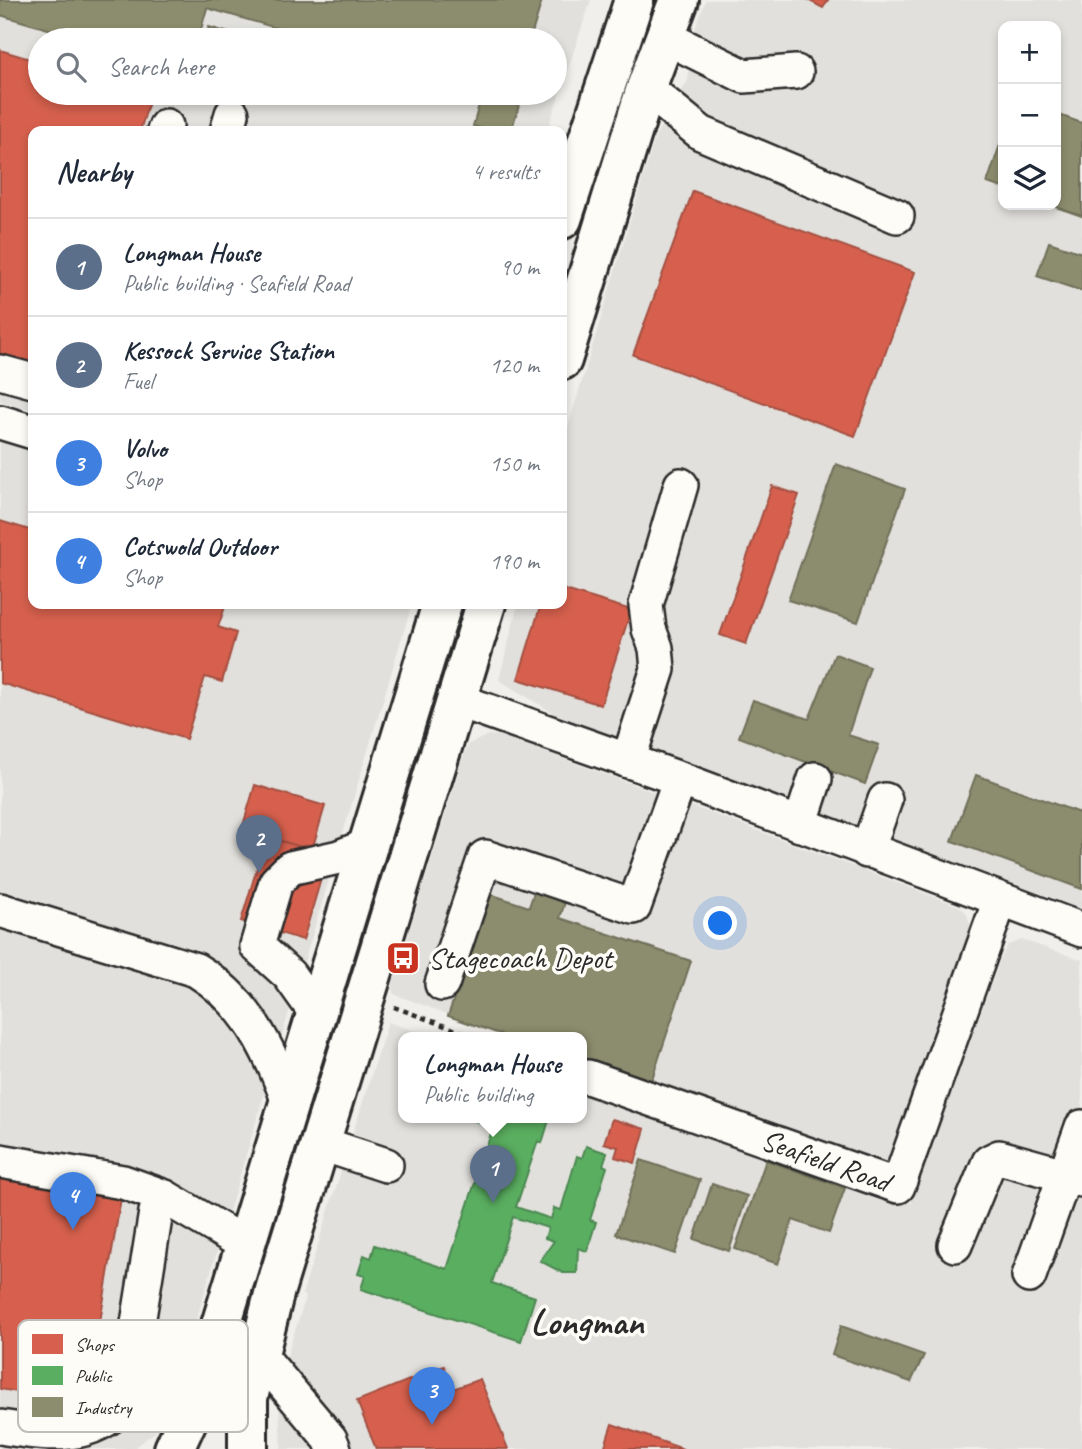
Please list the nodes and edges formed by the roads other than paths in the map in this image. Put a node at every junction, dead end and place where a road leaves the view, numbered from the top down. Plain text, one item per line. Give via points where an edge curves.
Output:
1 (679, 0) edge
2 (626, 2) edge
3 (665, 37) junction
4 (796, 72) dead end
5 (646, 88) junction
6 (567, 191) edge
7 (897, 216) dead end
8 (567, 344) edge
9 (0, 372) edge
10 (28, 380) edge
11 (0, 422) edge
12 (28, 430) edge
13 (681, 485) dead end
14 (440, 609) edge
15 (484, 609) edge
16 (457, 700) junction
17 (628, 761) junction
18 (680, 779) junction
19 (815, 779) dead end
20 (885, 800) dead end
21 (800, 825) junction
22 (369, 845) junction
23 (867, 850) junction
24 (1000, 900) junction
25 (0, 910) edge
26 (1082, 930) edge
27 (442, 984) dead end
28 (316, 1013) junction
29 (588, 1077) dead end
30 (289, 1102) junction
31 (1082, 1127) edge
32 (319, 1143) junction
33 (0, 1161) edge
34 (386, 1165) dead end
35 (1074, 1178) edge
36 (164, 1197) junction
37 (246, 1241) junction
38 (955, 1245) dead end
39 (1029, 1276) dead end
40 (139, 1320) edge
41 (222, 1320) edge
42 (258, 1353) junction
43 (0, 1427) edge
44 (18, 1429) edge
45 (36, 1432) edge
46 (68, 1432) edge
47 (182, 1432) edge
48 (174, 1449) edge
49 (248, 1449) edge
50 (334, 1449) edge

1 - 3 highway
2 - 6 highway
3 - 4 street via 744,76
3 - 5 highway
5 - 7 street via 701,132
5 - 8 highway
9 - 10 street
11 - 12 street
13 - 17 street via 646,605 657,669
14 - 22 highway
15 - 16 highway
16 - 17 street
16 - 32 highway
17 - 18 street
18 - 21 street
18 - 27 street via 634,907 485,857
19 - 21 street
20 - 23 street
21 - 23 street
22 - 28 highway
22 - 28 street via 290,868 276,882 257,946 289,975
23 - 24 street
24 - 26 street
24 - 29 street, Seafield Road via 898,1186
25 - 30 street via 196,970 227,992 255,1025
28 - 30 highway
30 - 37 highway
31 - 35 street
32 - 34 street
32 - 42 highway
33 - 36 street via 123,1182
35 - 38 street via 999,1157 989,1162
35 - 39 street
36 - 37 street
36 - 40 street via 156,1212
37 - 41 highway
42 - 49 highway via 248,1398
42 - 50 street
43 - 44 street
45 - 46 street
47 - 48 highway

